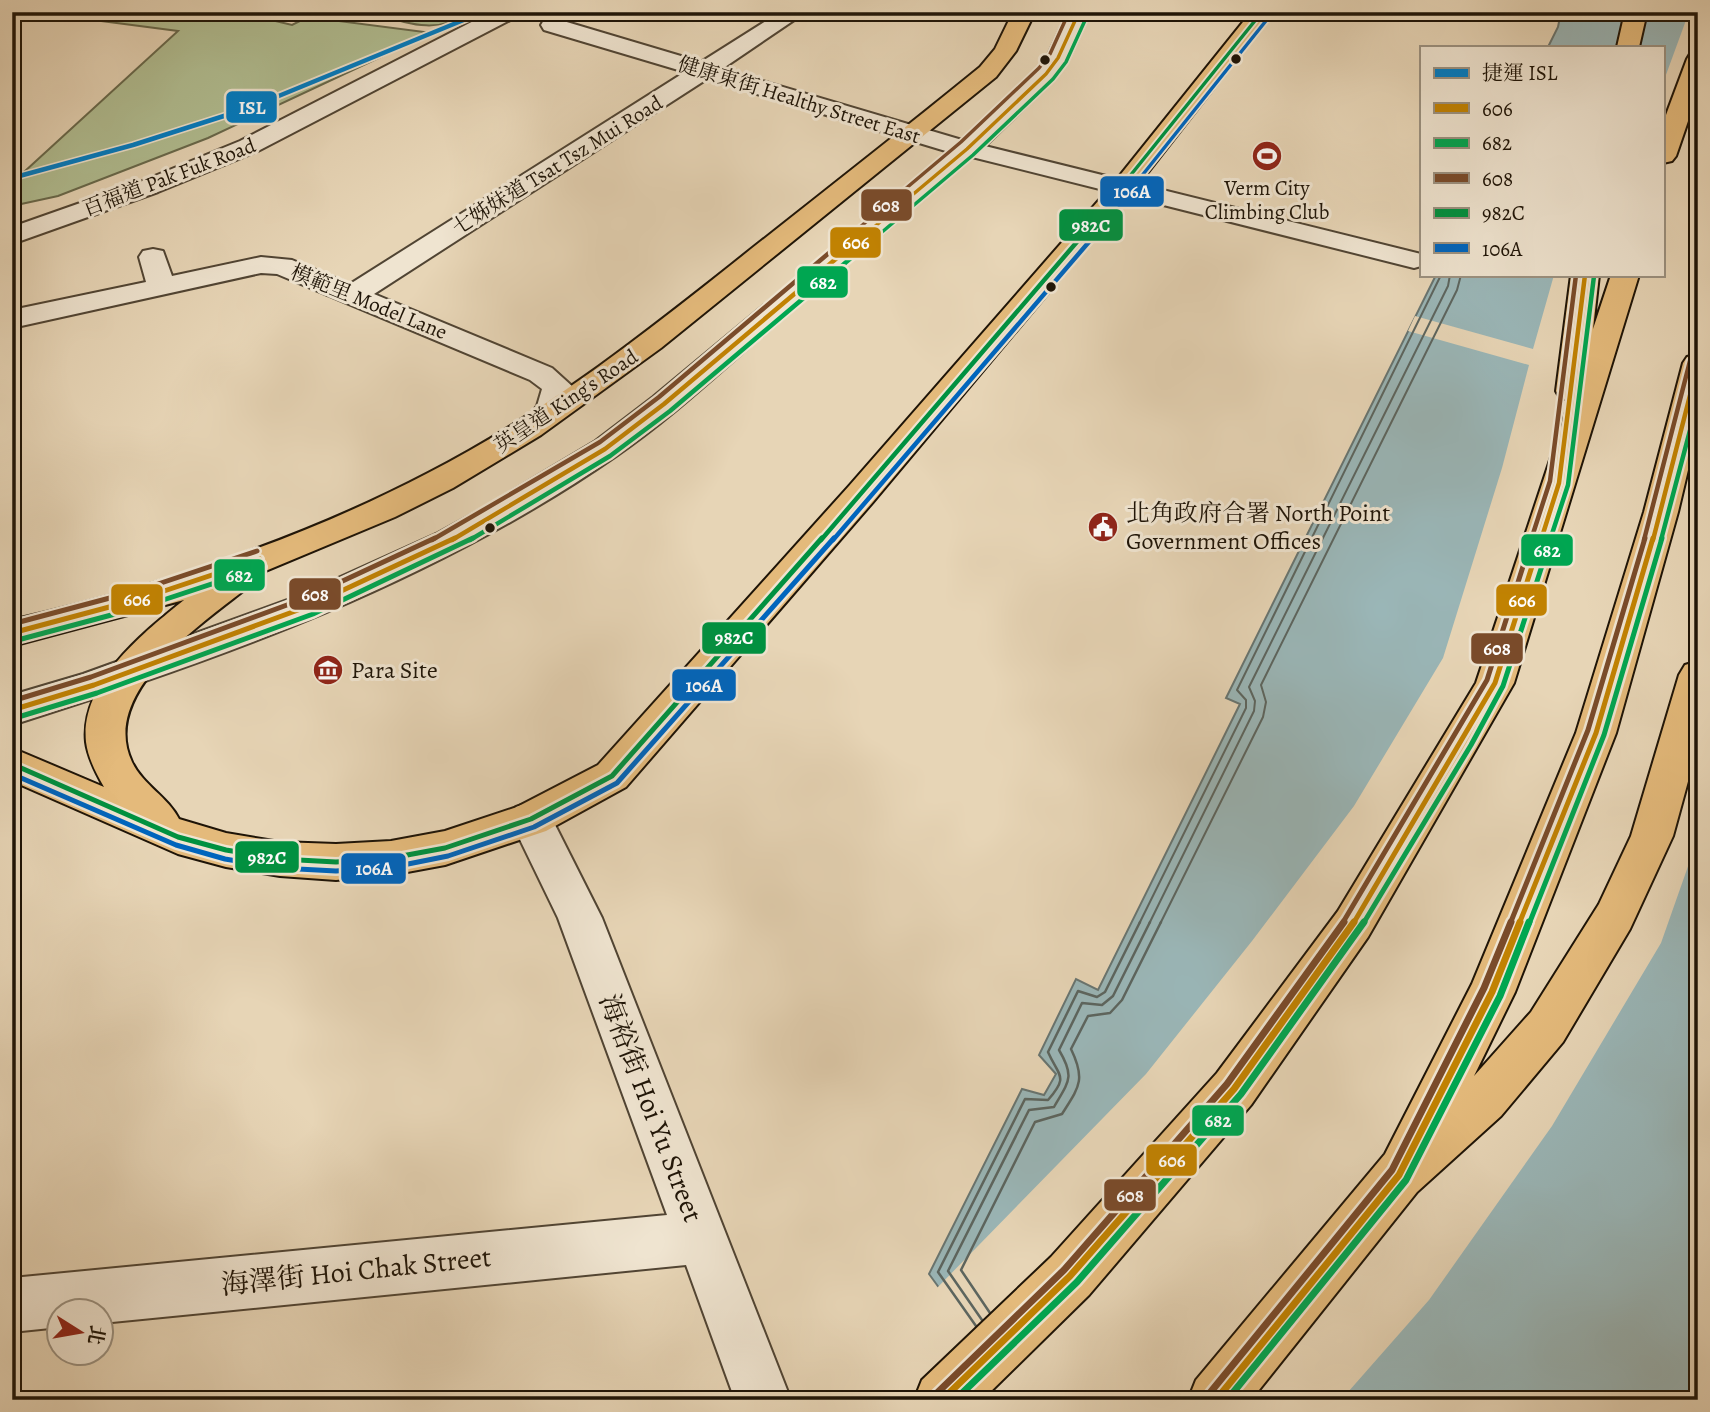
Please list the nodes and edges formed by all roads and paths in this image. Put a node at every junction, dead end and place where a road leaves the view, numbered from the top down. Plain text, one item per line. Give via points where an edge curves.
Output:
1 (508, 12) edge
2 (795, 12) edge
3 (1024, 12) edge
4 (1079, 12) edge
5 (1262, 12) edge
6 (1636, 12) edge
7 (552, 25) dead end
8 (1628, 46) edge
9 (1698, 59) edge
10 (704, 71) junction
11 (913, 134) junction
12 (968, 149) junction
13 (1664, 153) edge
14 (1122, 189) junction
15 (12, 236) edge
16 (153, 257) dead end
17 (1414, 260) dead end
18 (1585, 276) edge
19 (1625, 276) edge
20 (161, 287) junction
21 (353, 295) junction
22 (12, 319) edge
23 (1698, 363) edge
24 (540, 422) junction
25 (1559, 483) junction
26 (259, 559) junction
27 (12, 633) edge
28 (137, 667) junction
29 (1698, 674) edge
30 (12, 710) edge
31 (12, 764) edge
32 (531, 819) junction
33 (178, 837) junction
34 (1399, 1175) junction
35 (699, 1238) junction
36 (12, 1305) edge
37 (763, 1400) edge
38 (942, 1400) edge
39 (1216, 1400) edge

1 - 15 street, 百福道 Pak Fuk Road via 249,146
2 - 10 street, 七姊妹道 Tsat Tsz Mui Road
3 - 11 main road, 英皇道 King's Road via 998,63
4 - 12 street via 1046,74
5 - 14 main road
6 - 8 main road
7 - 10 street, 健康東街 Healthy Street East
9 - 13 main road
10 - 11 street, 健康東街 Healthy Street East
10 - 21 street, 七姊妹道 Tsat Tsz Mui Road
11 - 12 street, 健康東街 Healthy Street East
11 - 24 main road, 英皇道 King's Road via 616,370
12 - 14 street, 健康東街 Healthy Street East
12 - 28 street via 664,404 551,483 390,570 265,622
14 - 17 street, 健康東街 Healthy Street East
14 - 32 main road via 612,776
16 - 20 street
18 - 25 main road
19 - 25 main road
20 - 21 street, 模範里 Model Lane via 273,264
20 - 22 street, 模範里 Model Lane
21 - 24 street, 模範里 Model Lane via 551,379 558,387 557,397
23 - 34 main road via 1661,512 1596,733 1492,992
24 - 26 main road, 英皇道 King's Road via 421,490
25 - 38 main road via 1495,683 1353,923 1234,1089 1070,1276
26 - 27 main road, 英皇道 King's Road via 143,598
26 - 28 main road via 190,614
28 - 30 street
28 - 33 main road via 109,709 109,755 121,782 143,809
29 - 34 main road via 1652,836 1615,916 1548,1027 1484,1100
31 - 33 main road
32 - 33 main road via 445,848 335,862 280,859
32 - 35 street, 海裕街 Hoi Yu Street via 580,918
34 - 39 main road
35 - 36 street, 海澤街 Hoi Chak Street
35 - 37 street, 海裕街 Hoi Yu Street

